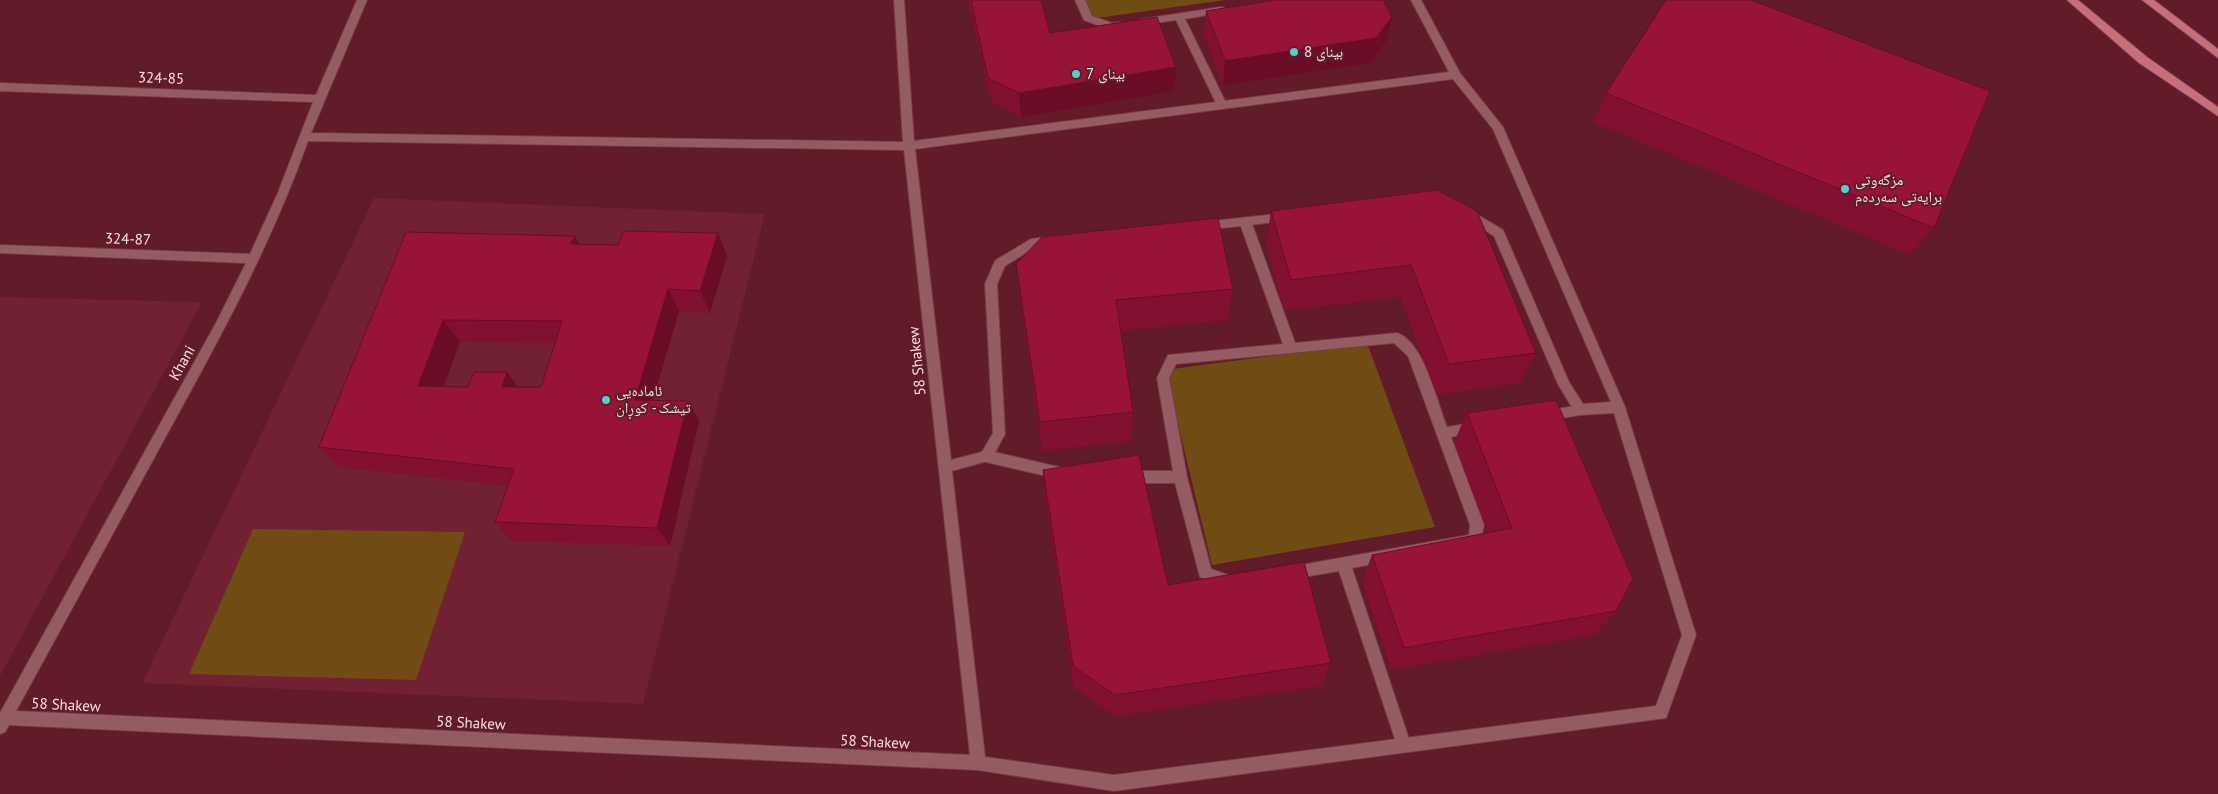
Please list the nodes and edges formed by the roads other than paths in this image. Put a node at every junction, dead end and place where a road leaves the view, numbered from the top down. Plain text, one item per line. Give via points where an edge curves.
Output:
1 (362, 0) edge
2 (899, 0) edge
3 (1080, 0) edge
4 (1416, 0) edge
5 (2072, 0) edge
6 (2147, 0) edge
7 (1235, 8) edge
8 (1179, 17) junction
9 (2218, 54) edge
10 (1456, 74) junction
11 (0, 87) edge
12 (320, 98) junction
13 (1222, 105) junction
14 (2218, 112) edge
15 (304, 137) junction
16 (909, 146) junction
17 (1452, 210) edge
18 (1302, 216) edge
19 (1245, 221) junction
20 (1188, 227) edge
21 (1063, 239) edge
22 (0, 249) edge
23 (254, 259) junction
24 (1291, 348) junction
25 (1619, 407) junction
26 (1580, 410) junction
27 (1531, 418) edge
28 (1492, 425) edge
29 (1442, 433) junction
30 (986, 456) junction
31 (945, 467) junction
32 (1070, 476) edge
33 (1116, 476) edge
34 (1180, 477) junction
35 (1343, 563) junction
36 (2, 723) edge
37 (1404, 745) junction
38 (978, 763) junction

1 - 12 street, Khani
2 - 16 street, 58 Shakew
3 - 8 street via 1088,18 1111,27
4 - 10 street
5 - 14 main road via 2143,60
6 - 9 main road
7 - 8 street
8 - 13 street
10 - 13 street
10 - 25 street via 1498,127
11 - 12 street, 324-85
12 - 15 street, Khani
13 - 16 street
15 - 16 street
15 - 23 street, Khani via 283,196
16 - 31 street, 58 Shakew
17 - 26 street via 1470,214 1499,233 1564,384
18 - 19 street
19 - 20 street
19 - 24 street
21 - 30 street via 1035,242 1000,263 991,284 999,434
22 - 23 street, 324-87
23 - 36 street, Khani
24 - 29 street via 1397,338 1413,353
24 - 34 street via 1172,360 1163,378
25 - 26 street
25 - 37 street via 1689,635 1661,713
26 - 27 street
28 - 29 street
29 - 35 street via 1477,526 1475,540
30 - 31 street
30 - 32 street
31 - 38 street, 58 Shakew
33 - 34 street
34 - 35 street via 1205,574 1234,583
35 - 37 street
36 - 38 street, 58 Shakew
37 - 38 street via 1114,783

